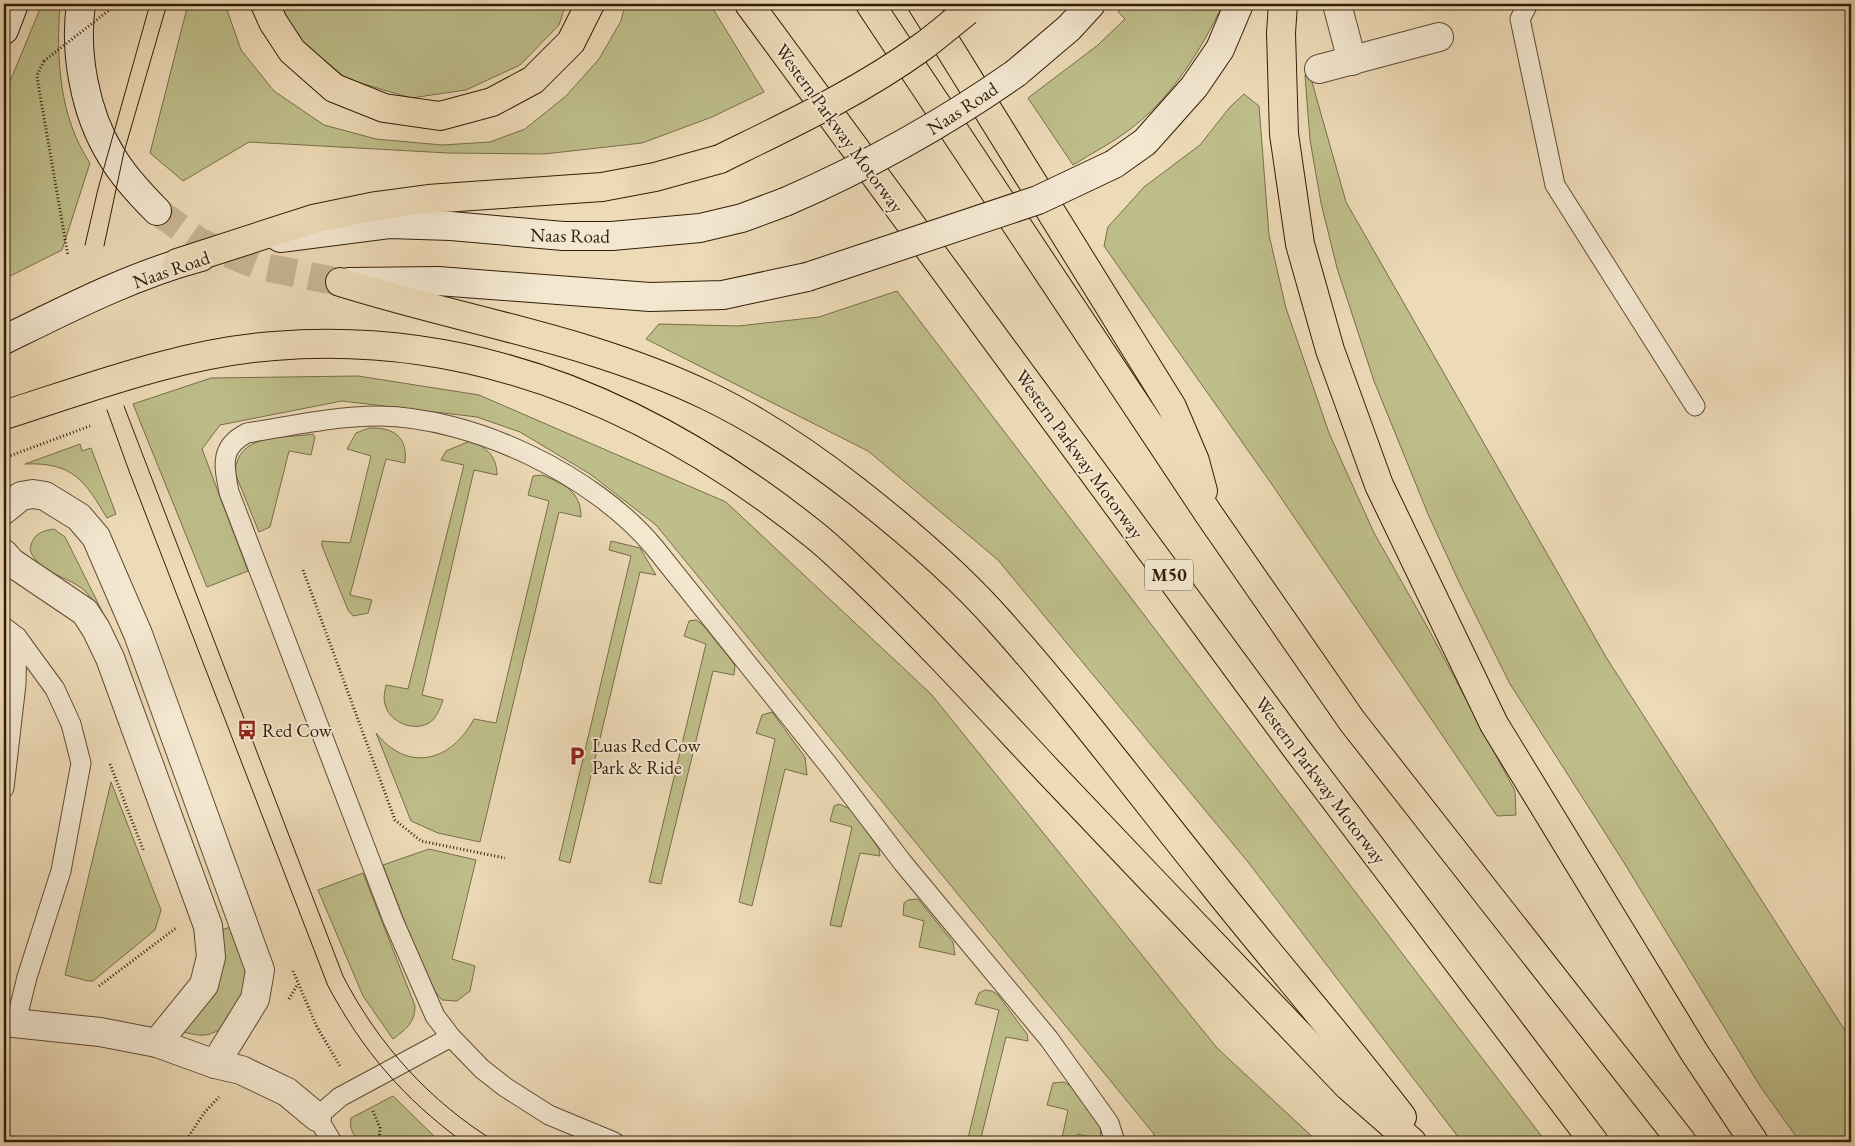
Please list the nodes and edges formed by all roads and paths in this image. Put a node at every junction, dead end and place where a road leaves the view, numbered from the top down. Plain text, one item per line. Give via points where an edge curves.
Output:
1 (14, 4) edge
2 (82, 4) edge
3 (117, 4) edge
4 (265, 4) edge
5 (590, 4) edge
6 (750, 4) edge
7 (870, 4) edge
8 (922, 4) edge
9 (1091, 4) edge
10 (1239, 4) edge
11 (1283, 4) edge
12 (1337, 4) edge
13 (1528, 4) edge
14 (970, 8) edge
15 (4, 30) edge
16 (1439, 37) dead end
17 (1352, 61) junction
18 (1319, 69) dead end
19 (157, 211) tunnel mouth
20 (68, 256) dead end
21 (177, 264) junction
22 (340, 282) joint
23 (4, 340) edge
24 (1694, 406) dead end
25 (4, 415) edge
26 (90, 426) dead end
27 (4, 458) edge
28 (4, 510) edge
29 (1210, 516) junction
30 (4, 554) edge
31 (303, 570) dead end
32 (11, 632) edge
33 (108, 761) dead end
34 (4, 788) edge
35 (505, 858) dead end
36 (147, 859) dead end
37 (181, 927) dead end
38 (292, 968) dead end
39 (99, 986) dead end
40 (10, 1022) edge
41 (451, 1037) junction
42 (157, 1043) junction
43 (215, 1064) junction
44 (356, 1090) junction
45 (317, 1117) junction
46 (332, 1142) edge
47 (379, 1142) edge
48 (614, 1142) edge
49 (1115, 1142) edge
50 (1412, 1142) edge
51 (1421, 1142) edge
52 (1594, 1142) edge
53 (1682, 1142) edge
54 (1754, 1142) edge

1 - 15 main road
2 - 19 main road via 80,52 84,80 100,132 128,180
3 - 20 path, bridge via 44,61 37,75
4 - 5 highway via 292,51 334,88 384,108 440,116 492,102 532,80 571,42
6 - 52 highway, Western Parkway Motorway / M50 via 1296,748
7 - 29 highway
8 - 29 highway via 1172,407 1195,461
9 - 21 main road, Naas Road, bridge via 1069,28 1016,73 962,111 844,177 742,218 700,228 612,236 563,236 389,224 266,240
10 - 22 main road, bridge via 1220,49 1194,87 1145,142 1114,164 1038,200 807,277 723,295 650,297 438,281
11 - 54 highway via 1284,134 1300,244 1330,350 1380,485 1494,724 1694,1052
12 - 17 main road
13 - 24 lane via 1520,19 1555,186
14 - 21 highway, bridge via 922,47 875,78 720,159 655,177 602,187 428,199 376,206 313,219
16 - 17 main road
17 - 18 main road
21 - 23 main road, Naas Road via 132,281
22 - 51 highway via 393,299 602,352 708,396 812,458 883,512 943,563 999,620 1103,743
25 - 50 highway via 189,358 273,346 341,344 454,355 505,367 617,408 680,441 749,485 820,539 906,620 1348,1086
26 - 27 path
28 - 43 main road via 21,496 33,494 52,499 79,517 96,537 138,634 260,970 255,999
29 - 53 highway via 1352,721
30 - 42 main road via 85,612 96,629 110,658 208,926 211,957 204,985
31 - 35 path via 395,820 421,841
32 - 34 lane via 15,693
32 - 40 lane via 55,689 71,724 81,763 61,871
33 - 36 path
37 - 39 path via 164,935
38 - 44 path via 317,1027
40 - 42 main road via 100,1032
41 - 44 lane
41 - 48 lane via 505,1087 549,1115
41 - 49 lane via 424,995 393,920 229,492 224,460 237,438 247,433 345,418 380,416 431,422 520,450 560,471 605,503 654,547 903,863 1049,1039 1109,1123
42 - 43 main road
43 - 45 main road via 241,1070 287,1092
44 - 45 lane via 340,1097
44 - 47 path via 377,1117
45 - 46 lane

